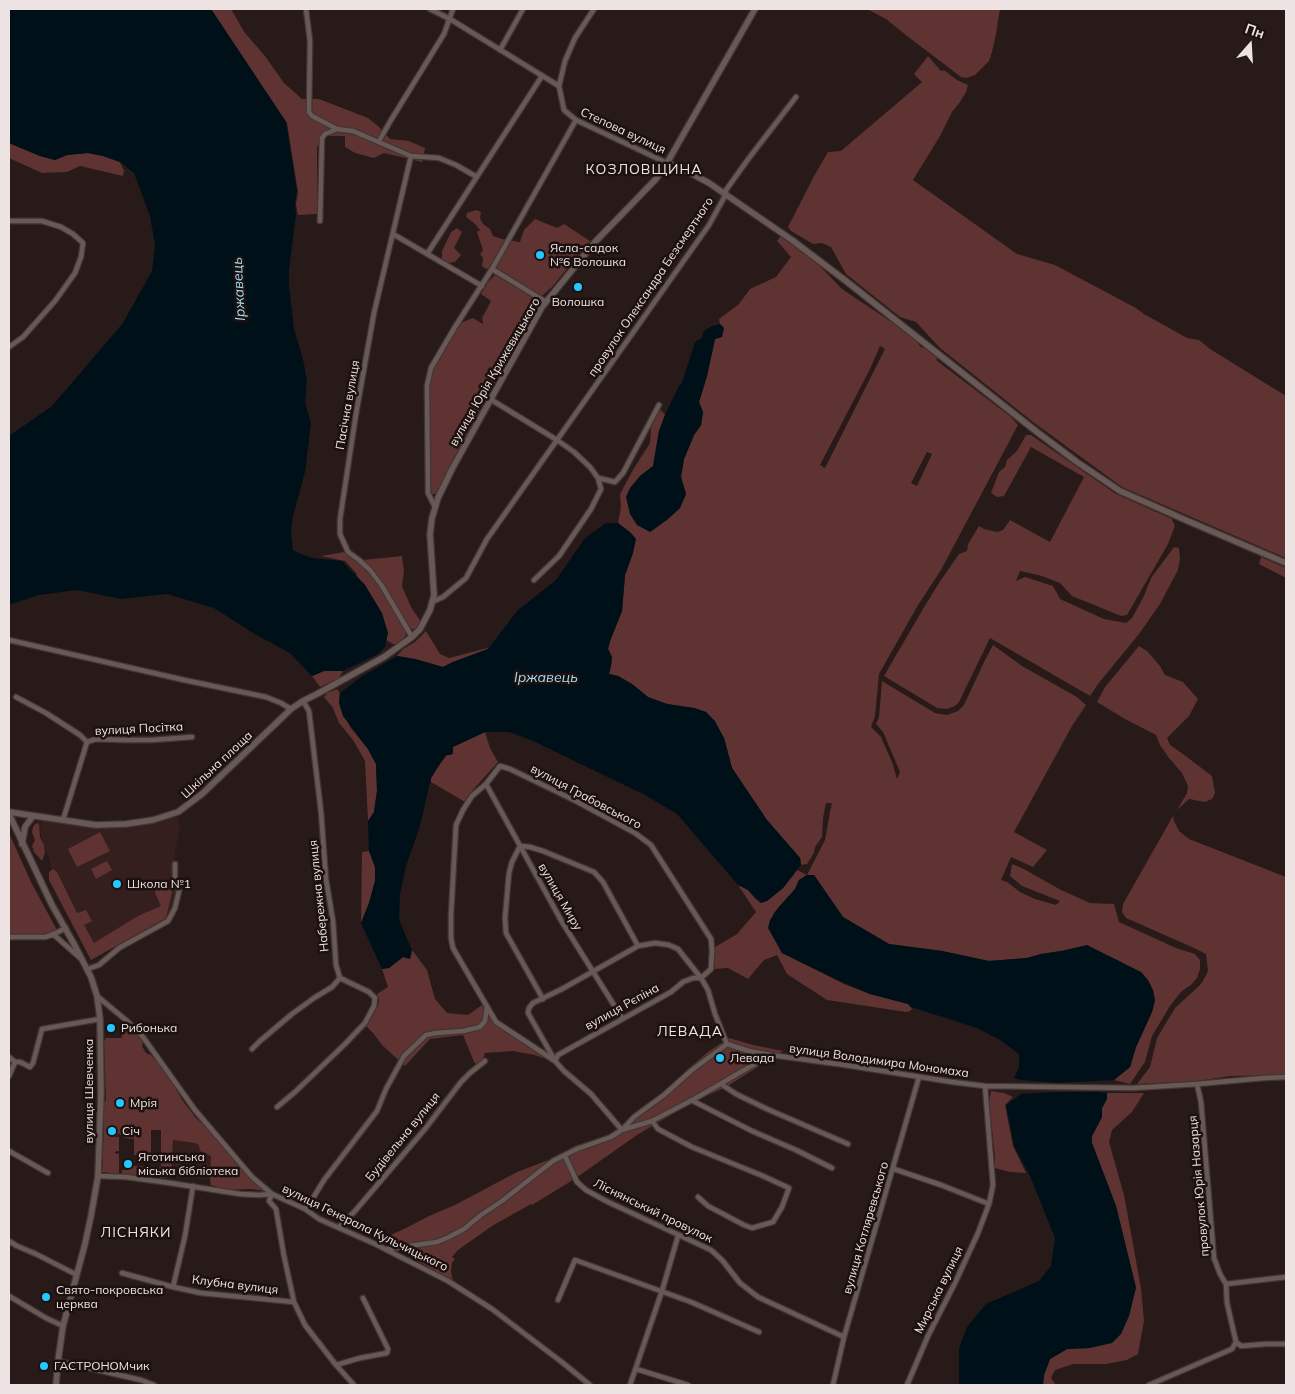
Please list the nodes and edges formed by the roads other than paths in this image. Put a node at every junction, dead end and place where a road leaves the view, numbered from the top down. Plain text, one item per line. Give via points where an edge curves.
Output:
1 (306, 9) edge
2 (430, 9) edge
3 (454, 9) edge
4 (523, 9) edge
5 (594, 9) edge
6 (755, 9) edge
7 (450, 19) junction
8 (500, 50) junction
9 (542, 76) junction
10 (558, 86) junction
11 (796, 97) dead end
12 (576, 120) junction
13 (337, 129) junction
14 (379, 142) junction
15 (412, 156) junction
16 (667, 163) junction
17 (476, 177) junction
18 (726, 194) junction
19 (9, 221) edge
20 (320, 221) dead end
21 (393, 234) junction
22 (426, 254) junction
23 (492, 269) junction
24 (482, 286) junction
25 (546, 302) junction
26 (9, 347) edge
27 (490, 399) junction
28 (659, 405) dead end
29 (557, 440) junction
30 (598, 478) junction
31 (435, 507) junction
32 (1286, 563) edge
33 (534, 580) dead end
34 (432, 602) junction
35 (412, 637) junction
36 (9, 640) edge
37 (16, 697) dead end
38 (303, 701) junction
39 (291, 709) junction
40 (192, 736) dead end
41 (87, 742) junction
42 (486, 784) junction
43 (9, 813) edge
44 (33, 816) junction
45 (63, 820) junction
46 (22, 844) junction
47 (520, 846) junction
48 (175, 864) dead end
49 (66, 928) junction
50 (53, 934) junction
51 (9, 937) edge
52 (638, 946) junction
53 (84, 961) junction
54 (88, 969) junction
55 (593, 971) junction
56 (340, 978) junction
57 (701, 978) junction
58 (97, 996) junction
59 (543, 998) junction
60 (488, 1007) junction
61 (622, 1018) junction
62 (100, 1019) junction
63 (496, 1022) junction
64 (483, 1023) junction
65 (727, 1044) junction
66 (252, 1049) dead end
67 (771, 1055) junction
68 (9, 1057) edge
69 (555, 1060) junction
70 (485, 1061) dead end
71 (15, 1062) junction
72 (9, 1076) edge
73 (919, 1077) junction
74 (1286, 1077) edge
75 (721, 1084) junction
76 (1198, 1084) junction
77 (985, 1086) junction
78 (691, 1100) junction
79 (277, 1107) dead end
80 (652, 1121) junction
81 (622, 1130) junction
82 (848, 1144) dead end
83 (9, 1150) edge
84 (564, 1156) junction
85 (832, 1168) dead end
86 (894, 1169) junction
87 (48, 1173) dead end
88 (98, 1176) junction
89 (194, 1186) junction
90 (272, 1194) junction
91 (698, 1197) dead end
92 (989, 1204) junction
93 (305, 1209) junction
94 (339, 1228) junction
95 (678, 1236) junction
96 (9, 1241) edge
97 (386, 1249) junction
98 (122, 1273) dead end
99 (76, 1275) junction
100 (1286, 1277) edge
101 (1226, 1284) junction
102 (173, 1287) junction
103 (662, 1291) junction
104 (9, 1296) edge
105 (363, 1298) dead end
106 (558, 1300) dead end
107 (294, 1302) junction
108 (63, 1326) junction
109 (759, 1332) dead end
110 (844, 1337) junction
111 (1236, 1342) junction
112 (1286, 1344) edge
113 (58, 1361) junction
114 (336, 1366) junction
115 (636, 1369) junction
116 (56, 1385) edge
117 (154, 1385) edge
118 (354, 1385) edge
119 (590, 1385) edge
120 (630, 1385) edge
121 (688, 1385) edge
122 (833, 1385) edge
123 (907, 1385) edge
124 (1149, 1385) edge

1 - 13 street via 310,41 309,112 315,119
2 - 7 street
3 - 7 street
4 - 8 street
5 - 10 street via 575,38
6 - 16 street, вулиця Юрія Крижевицького
7 - 8 street
7 - 14 street
8 - 9 street
9 - 10 street
9 - 17 street
10 - 12 street, Степова вулиця via 564,110
11 - 18 street, провулок Олександра Безсмертного
12 - 16 street, Степова вулиця
12 - 23 street, вулиця Юрія Крижевицького
13 - 14 street via 353,131
13 - 20 street via 322,138
14 - 15 street
15 - 17 street via 439,158
15 - 21 street, Пасічна вулиця
16 - 18 street
16 - 25 street, вулиця Юрія Крижевицького
17 - 22 street
18 - 29 street, провулок Олександра Безсмертного via 708,225
18 - 32 street via 820,260 1037,432 1120,491
19 - 26 street via 42,221 61,227 83,243 75,273 56,301 23,337
21 - 22 street
21 - 35 street, Пасічна вулиця via 374,313 356,414 340,534 348,552 370,570 382,586
22 - 24 street
23 - 24 street, вулиця Юрія Крижевицького
23 - 25 street
24 - 31 street, вулиця Юрія Крижевицького via 432,368 427,386 428,493
25 - 27 street, вулиця Юрія Крижевицького
27 - 29 street
27 - 31 street, вулиця Юрія Крижевицького
28 - 30 street via 623,473 615,482
29 - 30 street via 574,452
29 - 34 street, провулок Олександра Безсмертного via 487,539 466,578
30 - 33 street via 601,488 591,509 558,556
31 - 34 street, вулиця Юрія Крижевицького via 430,534
34 - 35 street, вулиця Юрія Крижевицького via 423,625
35 - 38 street, Шкільна площа via 384,657
36 - 39 street via 266,697
37 - 41 street, вулиця Посітка via 46,713
38 - 39 street, Шкільна площа
38 - 56 street, Набережна вулиця via 309,711
39 - 45 street, Шкільна площа via 202,794 178,812 126,824 96,825
40 - 41 street, вулиця Посітка
41 - 45 street, вулиця Посітка
42 - 47 street, вулиця Миру
42 - 57 street, вулиця Грабовського via 500,766 510,769 574,800 651,845 711,939 711,969
42 - 60 street via 472,796 456,825 451,938 453,948
43 - 44 street, Шкільна площа
43 - 46 street, вулиця Шевченка
44 - 45 street, Шкільна площа
44 - 46 street via 26,826
46 - 49 street, вулиця Шевченка
47 - 52 street via 530,846 594,872 603,882
47 - 55 street, вулиця Миру
47 - 59 street via 509,873 506,933
48 - 54 street via 179,891 168,921
49 - 50 street
49 - 53 street, вулиця Шевченка
50 - 51 street
50 - 53 street
52 - 55 street
52 - 57 street via 655,943 678,949
53 - 54 street, вулиця Шевченка
54 - 58 street, вулиця Шевченка
55 - 59 street
55 - 61 street, вулиця Миру
56 - 66 street
56 - 79 street via 369,992 375,998 374,1006 352,1037
57 - 61 street, вулиця Рєпіна via 682,982 671,992
57 - 65 street
58 - 62 street, вулиця Шевченка
58 - 90 street, вулиця Генерала Кульчицького via 143,1037 195,1110 252,1177
59 - 69 street via 533,1003 528,1013
60 - 63 street
60 - 64 street
61 - 69 street, вулиця Рєпіна via 558,1055
62 - 71 street via 42,1029 30,1067
62 - 88 street, вулиця Шевченка
63 - 64 street
63 - 69 street
64 - 93 street via 480,1027 463,1031 426,1035 404,1056 377,1111
65 - 67 street, вулиця Володимира Мономаха
65 - 81 street, вулиця Володимира Мономаха
67 - 73 street, вулиця Володимира Мономаха
67 - 75 street, вулиця Володимира Мономаха
68 - 71 street
69 - 81 street
70 - 94 street, Будівельна вулиця via 461,1082 425,1129
71 - 72 street
73 - 77 street, вулиця Володимира Мономаха
73 - 86 street, вулиця Котляревського
74 - 76 street, вулиця Володимира Мономаха
75 - 78 street, вулиця Володимира Мономаха
75 - 82 street via 767,1109
76 - 77 street, вулиця Володимира Мономаха via 1133,1088
76 - 101 street, провулок Юрія Назарця via 1214,1258
77 - 92 street, Мирська вулиця via 993,1184
78 - 80 street, вулиця Володимира Мономаха
78 - 85 street
80 - 81 street, вулиця Володимира Мономаха
80 - 91 street via 658,1129 692,1147 789,1188 773,1222 752,1228 708,1206
81 - 84 street, вулиця Володимира Мономаха
83 - 87 street
84 - 95 street, Ліснянський провулок via 577,1182 586,1190
84 - 97 street, вулиця Володимира Мономаха via 449,1237
86 - 92 street
86 - 110 street, вулиця Котляревського
88 - 89 street
88 - 99 street, вулиця Шевченка
89 - 90 street via 240,1194
89 - 102 street, Клубна вулиця
90 - 93 street, вулиця Генерала Кульчицького
90 - 107 street via 270,1201 276,1209
92 - 123 street, Мирська вулиця
93 - 94 street, вулиця Генерала Кульчицького
94 - 97 street, вулиця Генерала Кульчицького
95 - 103 street
95 - 110 street, Ліснянський провулок via 711,1250 740,1283 758,1296
96 - 99 street
97 - 119 street, вулиця Генерала Кульчицького via 448,1281 492,1309
98 - 102 street, Клубна вулиця
99 - 108 street, вулиця Шевченка
100 - 101 street
101 - 111 street, провулок Юрія Назарця
102 - 107 street, Клубна вулиця via 201,1293
103 - 106 street via 575,1260
103 - 109 street
103 - 115 street
104 - 108 street
105 - 114 street via 388,1349 387,1353
107 - 114 street via 304,1325
108 - 113 street, вулиця Шевченка
110 - 122 street, вулиця Котляревського
111 - 112 street via 1241,1346
111 - 124 street via 1232,1349
113 - 116 street, вулиця Шевченка
113 - 117 street
114 - 118 street
115 - 120 street
115 - 121 street

